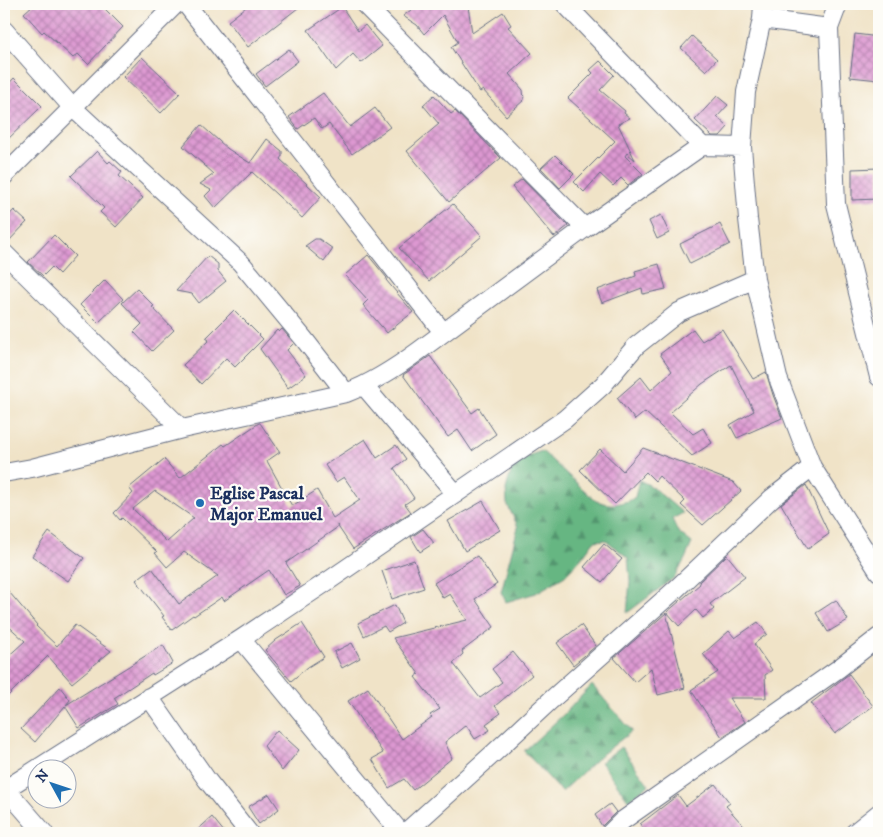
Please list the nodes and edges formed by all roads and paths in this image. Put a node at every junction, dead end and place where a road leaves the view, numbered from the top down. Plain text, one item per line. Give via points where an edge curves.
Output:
1 (176, 4) edge
2 (186, 4) edge
3 (364, 4) edge
4 (565, 4) edge
5 (838, 4) edge
6 (762, 11) edge
7 (829, 28) junction
8 (4, 30) edge
9 (72, 107) junction
10 (702, 146) junction
11 (742, 147) junction
12 (4, 176) edge
13 (585, 228) junction
14 (4, 254) edge
15 (755, 279) junction
16 (443, 332) junction
17 (879, 377) edge
18 (364, 386) junction
19 (346, 393) junction
20 (182, 429) junction
21 (812, 466) junction
22 (4, 473) edge
23 (456, 494) junction
24 (879, 572) edge
25 (879, 636) edge
26 (241, 639) junction
27 (149, 697) junction
28 (4, 789) edge
29 (879, 813) edge
30 (44, 833) edge
31 (250, 833) edge
32 (403, 833) edge
33 (610, 833) edge
34 (854, 833) edge

1 - 9 street
2 - 16 street
3 - 13 street
4 - 10 street
5 - 7 street
6 - 7 street
6 - 11 street via 746,92
7 - 17 street via 836,204
8 - 9 street
9 - 12 street
9 - 19 street via 241,263
10 - 11 street
10 - 13 street
11 - 15 street
13 - 16 street
14 - 20 street
15 - 21 street via 778,378
15 - 23 street via 680,312 636,346 603,385 565,419
16 - 18 street via 395,368
18 - 19 street
18 - 23 street
19 - 20 street
20 - 22 street
21 - 24 street
21 - 32 street via 772,498 676,589
23 - 26 street
25 - 33 street via 838,669 622,821
26 - 27 street
26 - 32 street
27 - 28 street
27 - 31 street via 207,780
28 - 30 street
29 - 34 street

